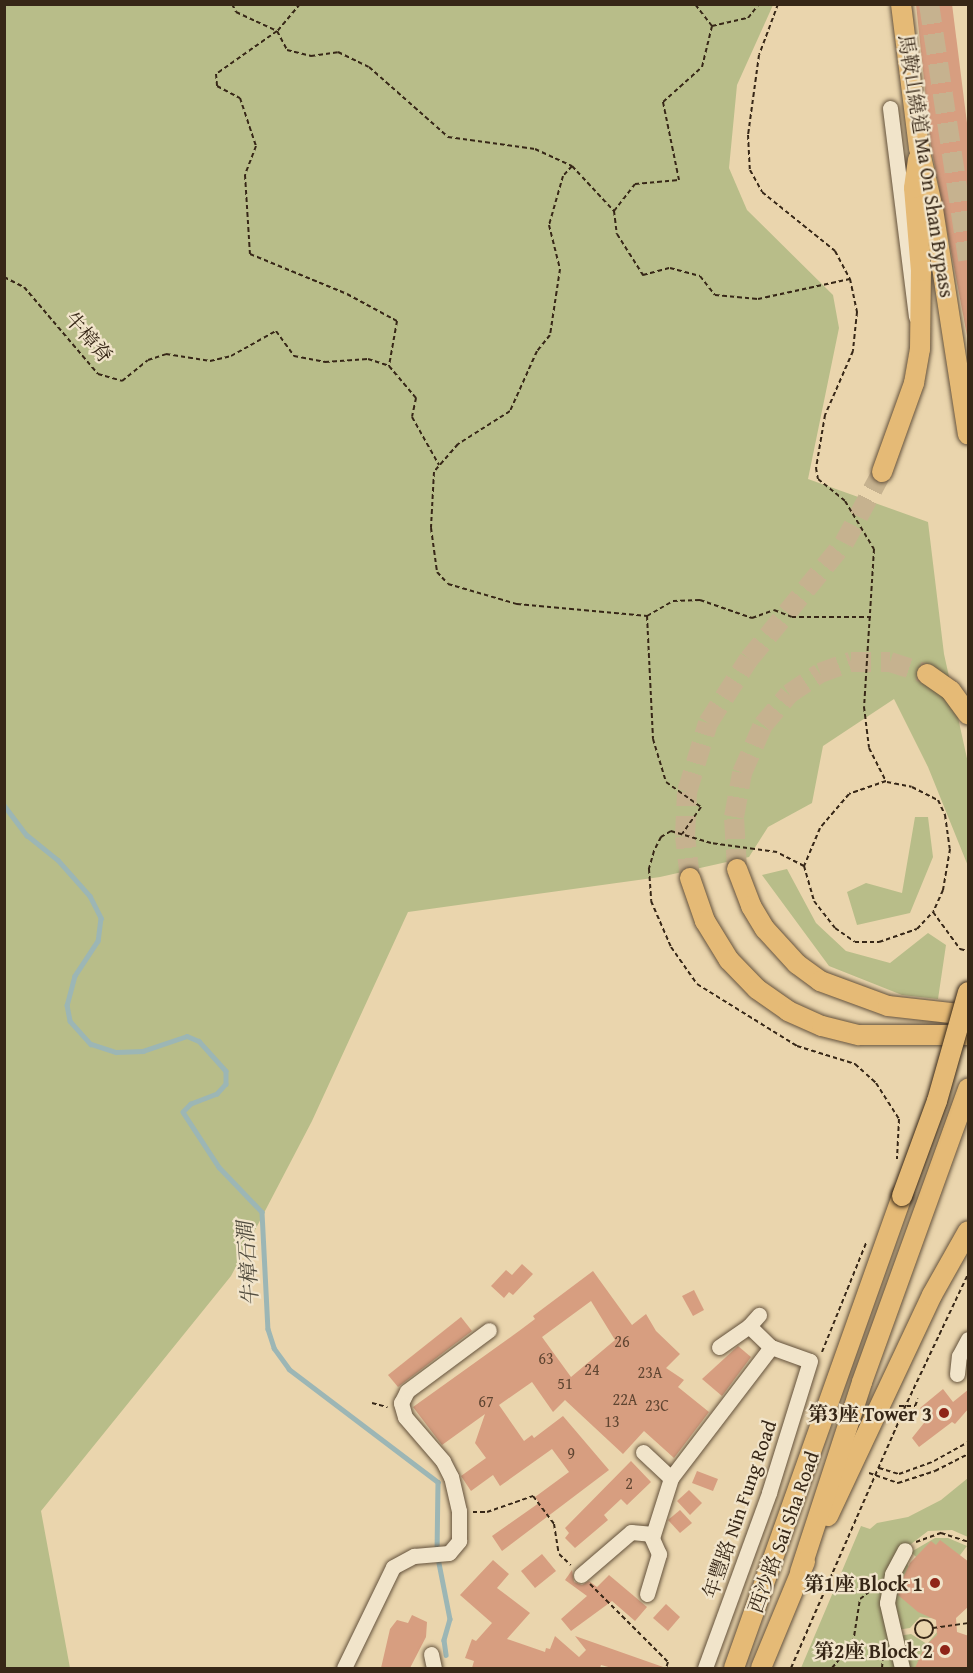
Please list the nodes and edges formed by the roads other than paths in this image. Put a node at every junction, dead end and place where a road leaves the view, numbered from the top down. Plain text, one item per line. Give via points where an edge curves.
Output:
1 (902, 4) edge
2 (890, 108) dead end
3 (924, 205) junction
4 (921, 331) junction
5 (969, 434) edge
6 (882, 472) tunnel mouth
7 (927, 674) tunnel mouth
8 (969, 714) edge
9 (737, 869) tunnel mouth
10 (690, 878) tunnel mouth
11 (969, 992) edge
12 (969, 1015) edge
13 (969, 1035) edge
14 (969, 1089) edge
15 (969, 1231) edge
16 (489, 1330) dead end
17 (969, 1339) edge
18 (719, 1347) dead end
19 (771, 1347) junction
20 (957, 1374) dead end
21 (643, 1452) dead end
22 (671, 1478) junction
23 (653, 1534) junction
24 (905, 1550) road end
25 (800, 1572) junction
26 (581, 1575) dead end
27 (647, 1594) dead end
28 (344, 1668) edge
29 (705, 1668) edge
30 (734, 1668) edge
31 (761, 1668) edge
32 (902, 1668) edge

1 - 3 main road, 馬鞍山繞道 Ma On Shan Bypass via 919,148 914,188
2 - 4 street via 912,307
3 - 4 main road
3 - 5 main road, 馬鞍山繞道 Ma On Shan Bypass
4 - 6 main road via 914,383
7 - 8 main road via 951,691
9 - 12 main road via 765,929 797,964 820,981 898,1009
10 - 13 main road via 705,921 729,960 757,989 788,1011 822,1026 859,1035
11 - 30 main road, 西沙路 Sai Sha Road, bridge via 937,1101
14 - 25 main road via 862,1382
15 - 25 main road, 西沙路 Sai Sha Road via 932,1295
16 - 28 street via 407,1391 401,1403 405,1417 443,1461 451,1477 459,1511 459,1541 449,1553 414,1556 393,1567
17 - 20 street via 959,1356
18 - 19 street via 754,1321
19 - 22 street
19 - 29 street, 年豐路 Nin Fung Road via 816,1357
21 - 22 street
22 - 23 street
23 - 26 street via 631,1532
23 - 27 street via 659,1554
24 - 32 street via 889,1587 889,1619
25 - 31 main road, 西沙路 Sai Sha Road

